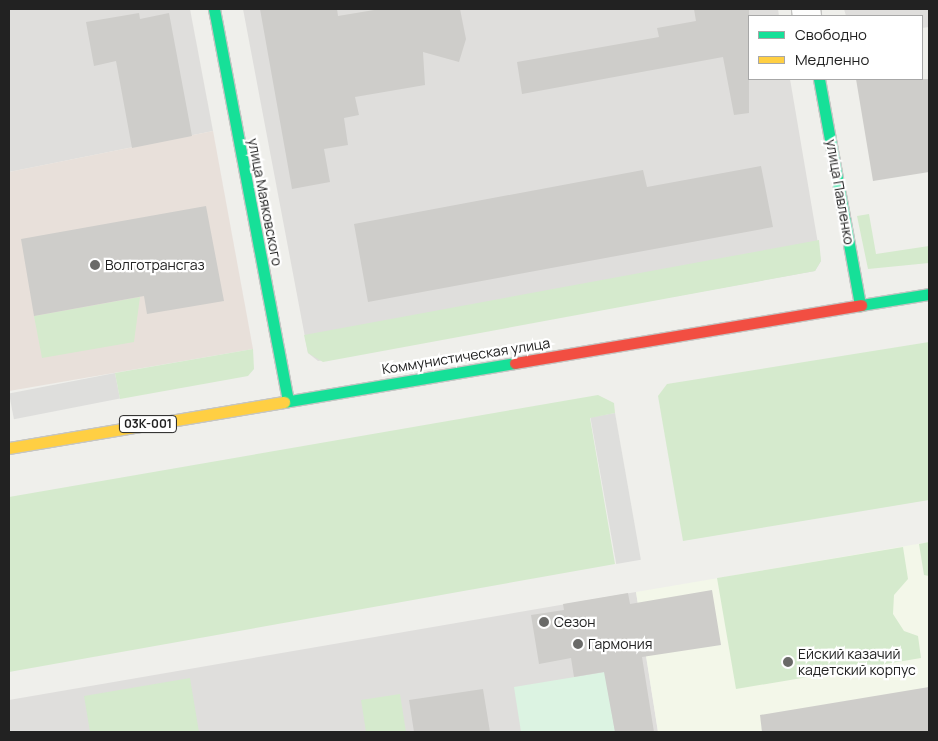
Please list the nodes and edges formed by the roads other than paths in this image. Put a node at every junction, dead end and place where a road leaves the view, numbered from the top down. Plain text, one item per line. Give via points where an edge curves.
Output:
1 (214, 9) edge
2 (819, 80) edge
3 (929, 294) edge
4 (860, 305) junction
5 (288, 401) junction
6 (9, 448) edge

1 - 5 main road, улица Маяковского
2 - 4 main road, улица Павленко
3 - 4 main road, Коммунистическая улица
4 - 5 main road, Коммунистическая улица
5 - 6 main road, Коммунистическая улица / 03К-001

